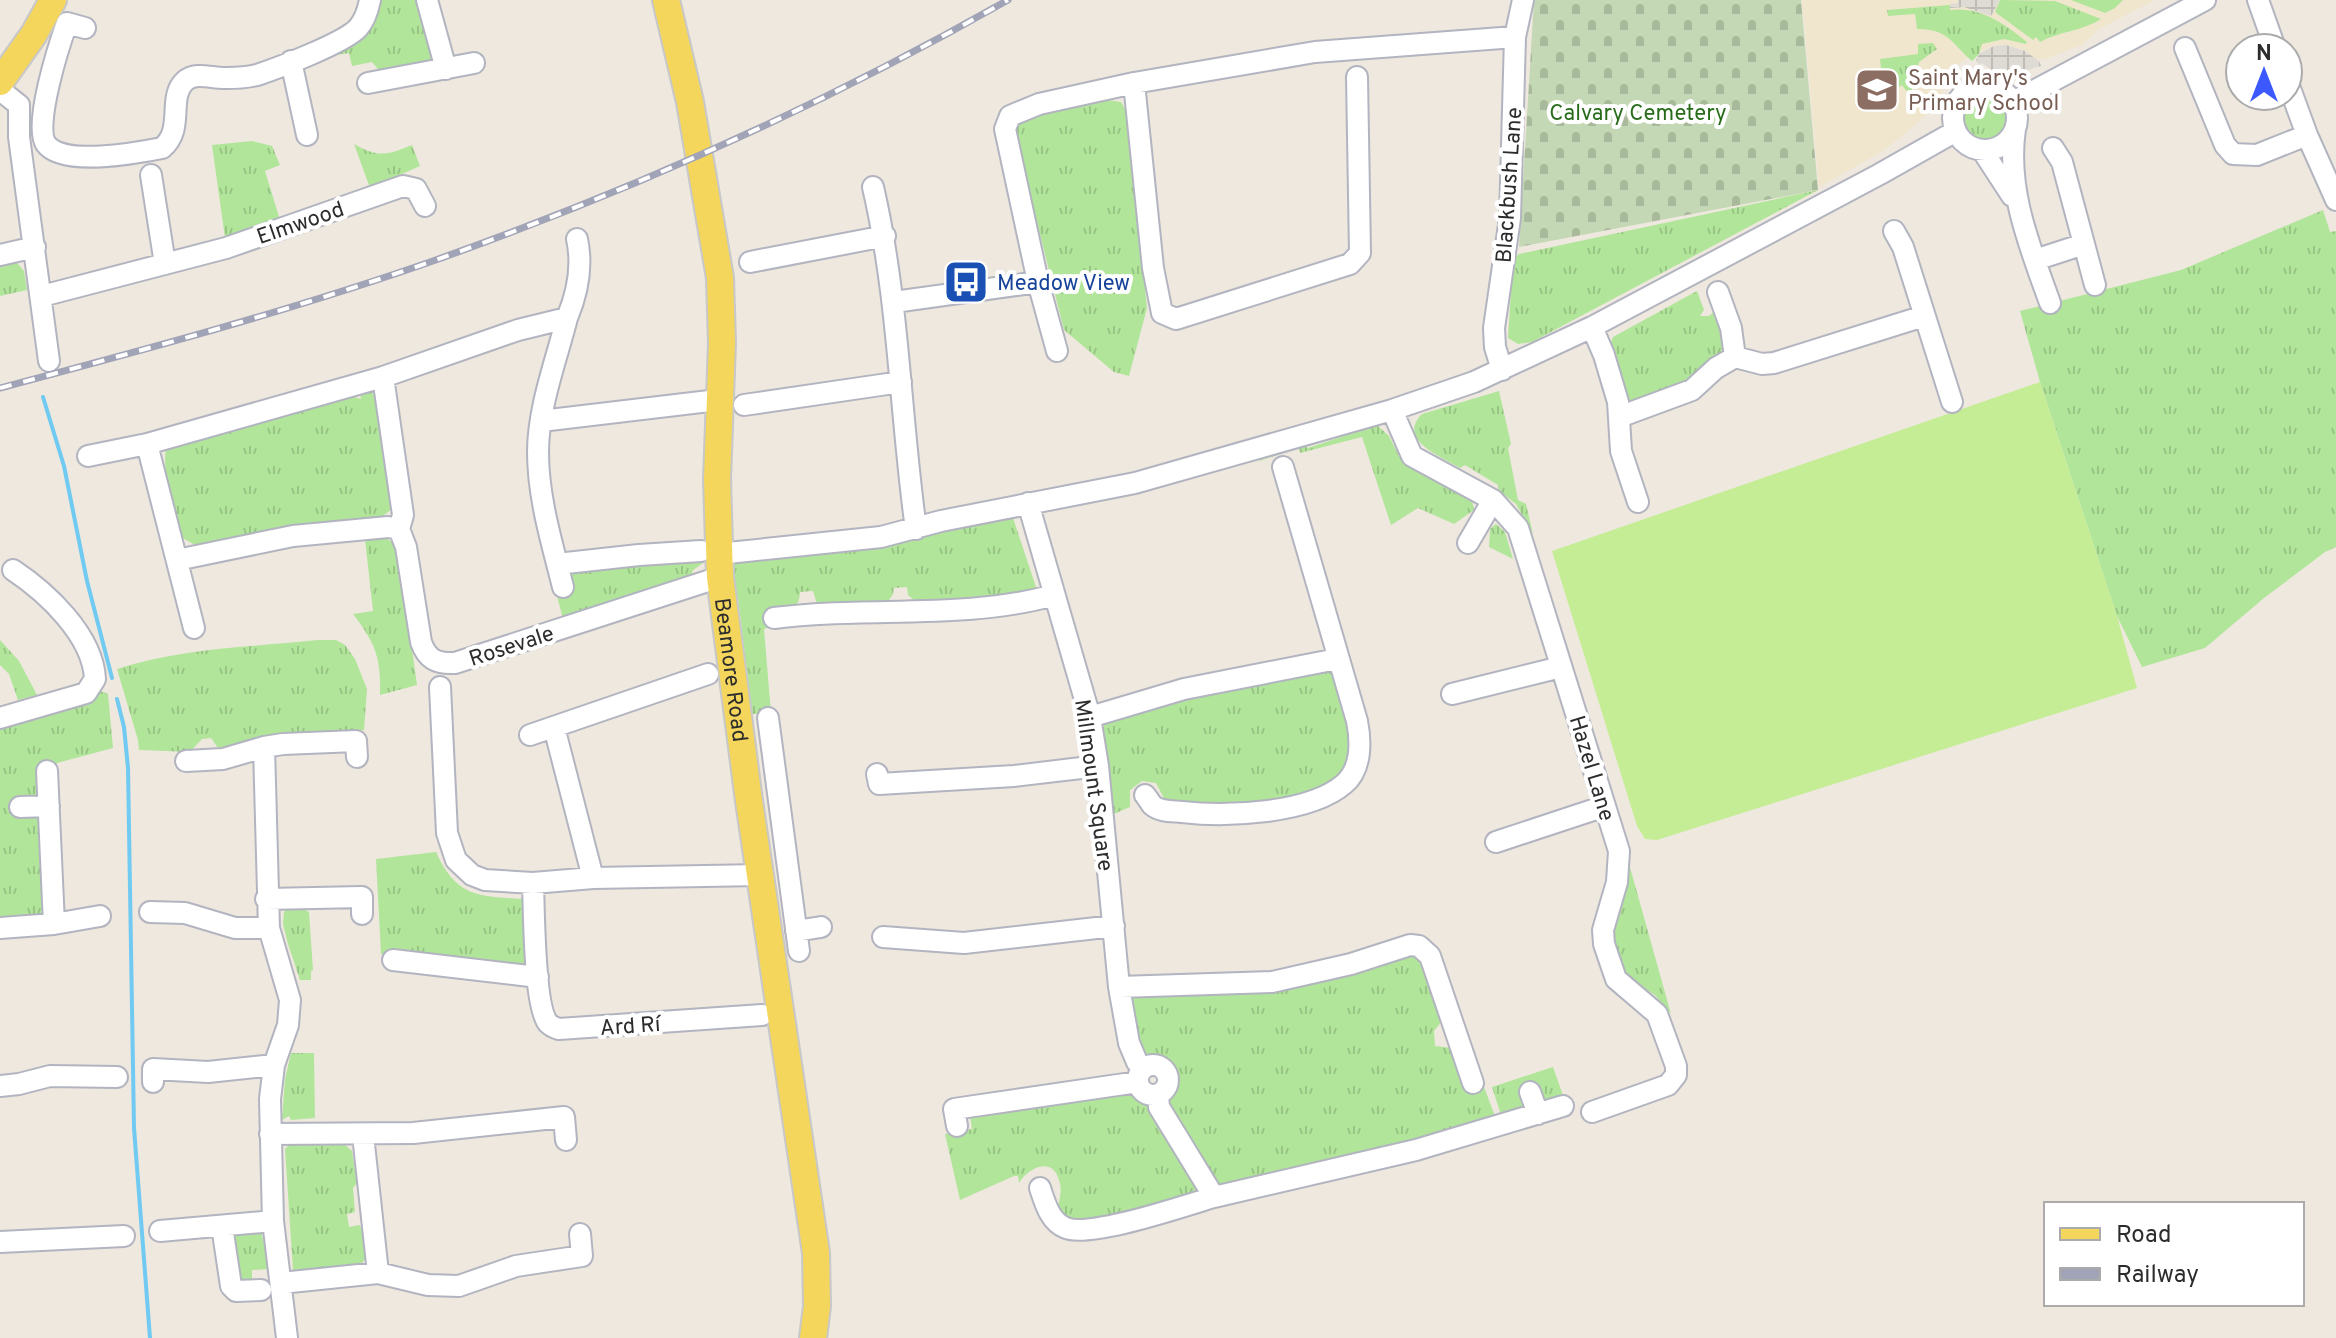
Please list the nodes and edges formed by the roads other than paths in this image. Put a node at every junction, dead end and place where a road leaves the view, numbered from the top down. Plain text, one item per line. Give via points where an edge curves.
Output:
1 (53, 0) edge
2 (370, 0) edge
3 (427, 0) edge
4 (666, 0) edge
5 (1523, 0) edge
6 (2205, 0) edge
7 (2258, 0) edge
8 (85, 28) dead end
9 (2269, 32) edge
10 (1515, 37) junction
11 (2185, 48) dead end
12 (291, 61) junction
13 (474, 63) dead end
14 (446, 69) junction
15 (1357, 77) dead end
16 (0, 82) edge
17 (368, 83) dead end
18 (1134, 83) junction
19 (0, 90) edge
20 (2013, 102) junction
21 (2299, 112) edge
22 (2016, 128) junction
23 (1956, 131) junction
24 (307, 135) dead end
25 (2307, 135) junction
26 (2053, 148) dead end
27 (1982, 150) junction
28 (151, 175) dead end
29 (873, 187) dead end
30 (2336, 200) edge
31 (2017, 202) junction
32 (425, 206) dead end
33 (1894, 231) dead end
34 (885, 236) junction
35 (577, 239) dead end
36 (2084, 244) junction
37 (35, 247) junction
38 (0, 255) edge
39 (2035, 260) junction
40 (750, 262) dead end
41 (165, 264) junction
42 (1038, 282) junction
43 (2095, 285) dead end
44 (1718, 292) dead end
45 (42, 296) junction
46 (894, 302) junction
47 (2050, 303) dead end
48 (1924, 316) junction
49 (567, 318) junction
50 (1592, 327) junction
51 (1057, 351) dead end
52 (1735, 357) junction
53 (49, 361) dead end
54 (1501, 365) junction
55 (383, 377) junction
56 (901, 382) junction
57 (1952, 402) dead end
58 (731, 403) junction
59 (1392, 410) junction
60 (1619, 417) junction
61 (541, 421) junction
62 (147, 444) junction
63 (88, 456) dead end
64 (1283, 467) dead end
65 (1493, 500) junction
66 (1638, 502) dead end
67 (1028, 503) junction
68 (399, 529) junction
69 (916, 529) junction
70 (1468, 543) dead end
71 (177, 560) junction
72 (713, 561) junction
73 (557, 564) junction
74 (13, 570) dead end
75 (563, 587) dead end
76 (1054, 595) junction
77 (774, 618) dead end
78 (194, 628) dead end
79 (1337, 659) junction
80 (1561, 667) junction
81 (708, 674) dead end
82 (440, 687) dead end
83 (1452, 694) dead end
84 (1090, 717) junction
85 (0, 718) edge
86 (768, 718) dead end
87 (554, 727) junction
88 (530, 735) dead end
89 (771, 742) junction
90 (742, 746) junction
91 (264, 747) junction
92 (357, 757) dead end
93 (186, 761) dead end
94 (1098, 766) junction
95 (47, 771) dead end
96 (877, 774) dead end
97 (1145, 795) dead end
98 (49, 806) junction
99 (1605, 806) junction
100 (20, 807) dead end
101 (1496, 842) dead end
102 (761, 875) junction
103 (593, 878) junction
104 (533, 883) junction
105 (266, 899) junction
106 (150, 912) dead end
107 (362, 914) dead end
108 (100, 916) dead end
109 (54, 924) junction
110 (1114, 926) junction
111 (821, 927) dead end
112 (0, 928) edge
113 (269, 928) junction
114 (883, 937) dead end
115 (393, 960) dead end
116 (538, 977) junction
117 (1119, 987) junction
118 (762, 1015) dead end
119 (274, 1065) junction
120 (1140, 1075) junction
121 (117, 1077) dead end
122 (153, 1082) dead end
123 (1473, 1083) dead end
124 (0, 1086) edge
125 (1530, 1092) dead end
126 (1563, 1106) dead end
127 (1592, 1112) dead end
128 (1538, 1114) junction
129 (957, 1126) dead end
130 (270, 1134) junction
131 (363, 1135) junction
132 (566, 1140) dead end
133 (1040, 1188) dead end
134 (1214, 1197) junction
135 (273, 1221) junction
136 (222, 1226) junction
137 (160, 1231) dead end
138 (580, 1234) dead end
139 (124, 1236) dead end
140 (0, 1242) edge
141 (378, 1273) junction
142 (281, 1283) junction
143 (261, 1290) dead end
144 (287, 1338) edge
145 (813, 1338) edge

1 - 16 main road
2 - 12 street via 367,15 344,39
3 - 14 street
4 - 58 main road, Beamore Road via 690,102 720,278
5 - 10 street, Blackbush Lane
6 - 20 street
7 - 9 street
8 - 12 street via 67,23 52,67 42,135 57,153 104,158 162,148 174,135 186,79 256,75
10 - 18 street via 1315,52
10 - 54 street, Blackbush Lane via 1510,218 1494,328
11 - 25 street via 2233,154 2257,155
12 - 24 street
13 - 14 street
14 - 17 street
15 - 18 street via 1360,253 1350,264 1176,319 1162,313 1153,268
18 - 42 street via 1039,104 1010,116 1005,129
19 - 37 street via 19,105
20 - 22 street
20 - 23 street via 1990,87 1972,89 1954,111
21 - 25 street
22 - 27 street via 2003,145
22 - 31 street via 2011,163
23 - 27 street via 1966,144
23 - 50 street
25 - 30 street
26 - 36 street via 2062,162
27 - 31 street
28 - 41 street
29 - 34 street
31 - 39 street
32 - 41 street, Elmwood via 416,189 403,186
33 - 48 street
34 - 40 street
34 - 46 street
35 - 49 street via 581,267
36 - 39 street
36 - 43 street
37 - 38 street
37 - 45 street
39 - 47 street
41 - 45 street, Elmwood
42 - 46 street
42 - 51 street
44 - 52 street
45 - 53 street
46 - 56 street
48 - 52 street via 1774,363
48 - 57 street
49 - 55 street
49 - 61 street
50 - 54 street
50 - 60 street
52 - 60 street via 1692,390
54 - 59 street
55 - 62 street
55 - 68 street, Rosevale via 403,515
56 - 58 street
56 - 69 street
58 - 61 street
58 - 72 main road, Beamore Road
59 - 65 street, Hazel Lane via 1412,456
59 - 67 street via 1164,476
60 - 66 street via 1621,451
61 - 73 street via 539,472
62 - 63 street
62 - 71 street
64 - 79 street
65 - 70 street
65 - 80 street, Hazel Lane via 1518,528
67 - 69 street
67 - 76 street, Millmount Square
68 - 71 street via 293,536
68 - 72 street, Rosevale via 421,642 432,660 443,663 455,663
69 - 72 street
71 - 78 street
72 - 73 street via 639,555
72 - 90 main road, Beamore Road
73 - 75 street
74 - 85 street via 48,596 74,627 95,679 86,693
76 - 77 street via 990,606 900,601 807,604
76 - 84 street, Millmount Square
79 - 84 street via 1184,689
79 - 97 street via 1360,735 1357,762 1344,784 1297,804 1237,815 1163,810
80 - 83 street
80 - 99 street, Hazel Lane
81 - 87 street
82 - 104 street via 447,833 456,860 485,880
84 - 94 street, Millmount Square
86 - 89 street
87 - 88 street
87 - 103 street
89 - 90 street
89 - 111 street via 797,941
90 - 102 main road, Beamore Road
91 - 92 street via 356,741
91 - 93 street via 207,753
91 - 105 street
94 - 96 street via 879,784
94 - 110 street, Millmount Square
95 - 98 street
98 - 100 street
98 - 109 street
99 - 101 street
99 - 127 street, Hazel Lane via 1619,867 1604,944 1616,979 1657,1014 1676,1075 1668,1085
102 - 103 street
102 - 145 main road, Beamore Road via 816,1253
103 - 104 street
104 - 116 street, Ard Rí
105 - 107 street via 362,897
105 - 113 street
106 - 113 street via 185,913 235,928
108 - 109 street
109 - 112 street
110 - 114 street via 924,951
110 - 117 street, Millmount Square
113 - 119 street via 290,1000 288,1025
115 - 116 street
116 - 118 street, Ard Rí via 542,1011 559,1029
117 - 120 street, Millmount Square
117 - 123 street via 1272,982 1419,946 1430,956 1446,1034
119 - 122 street via 208,1072 153,1069
119 - 130 street
120 - 129 street via 954,1109
120 - 134 street, Millmount Square via 1159,1066 1166,1073 1159,1107
121 - 124 street via 50,1076
125 - 128 street
126 - 128 street
128 - 134 street via 1416,1150
130 - 131 street
130 - 135 street
131 - 132 street via 564,1117
131 - 141 street
133 - 134 street via 1054,1220 1079,1230
135 - 136 street
135 - 142 street
136 - 137 street
136 - 143 street via 231,1286 236,1291
138 - 141 street via 582,1256 516,1266 459,1286
139 - 140 street
141 - 142 street
142 - 144 street

